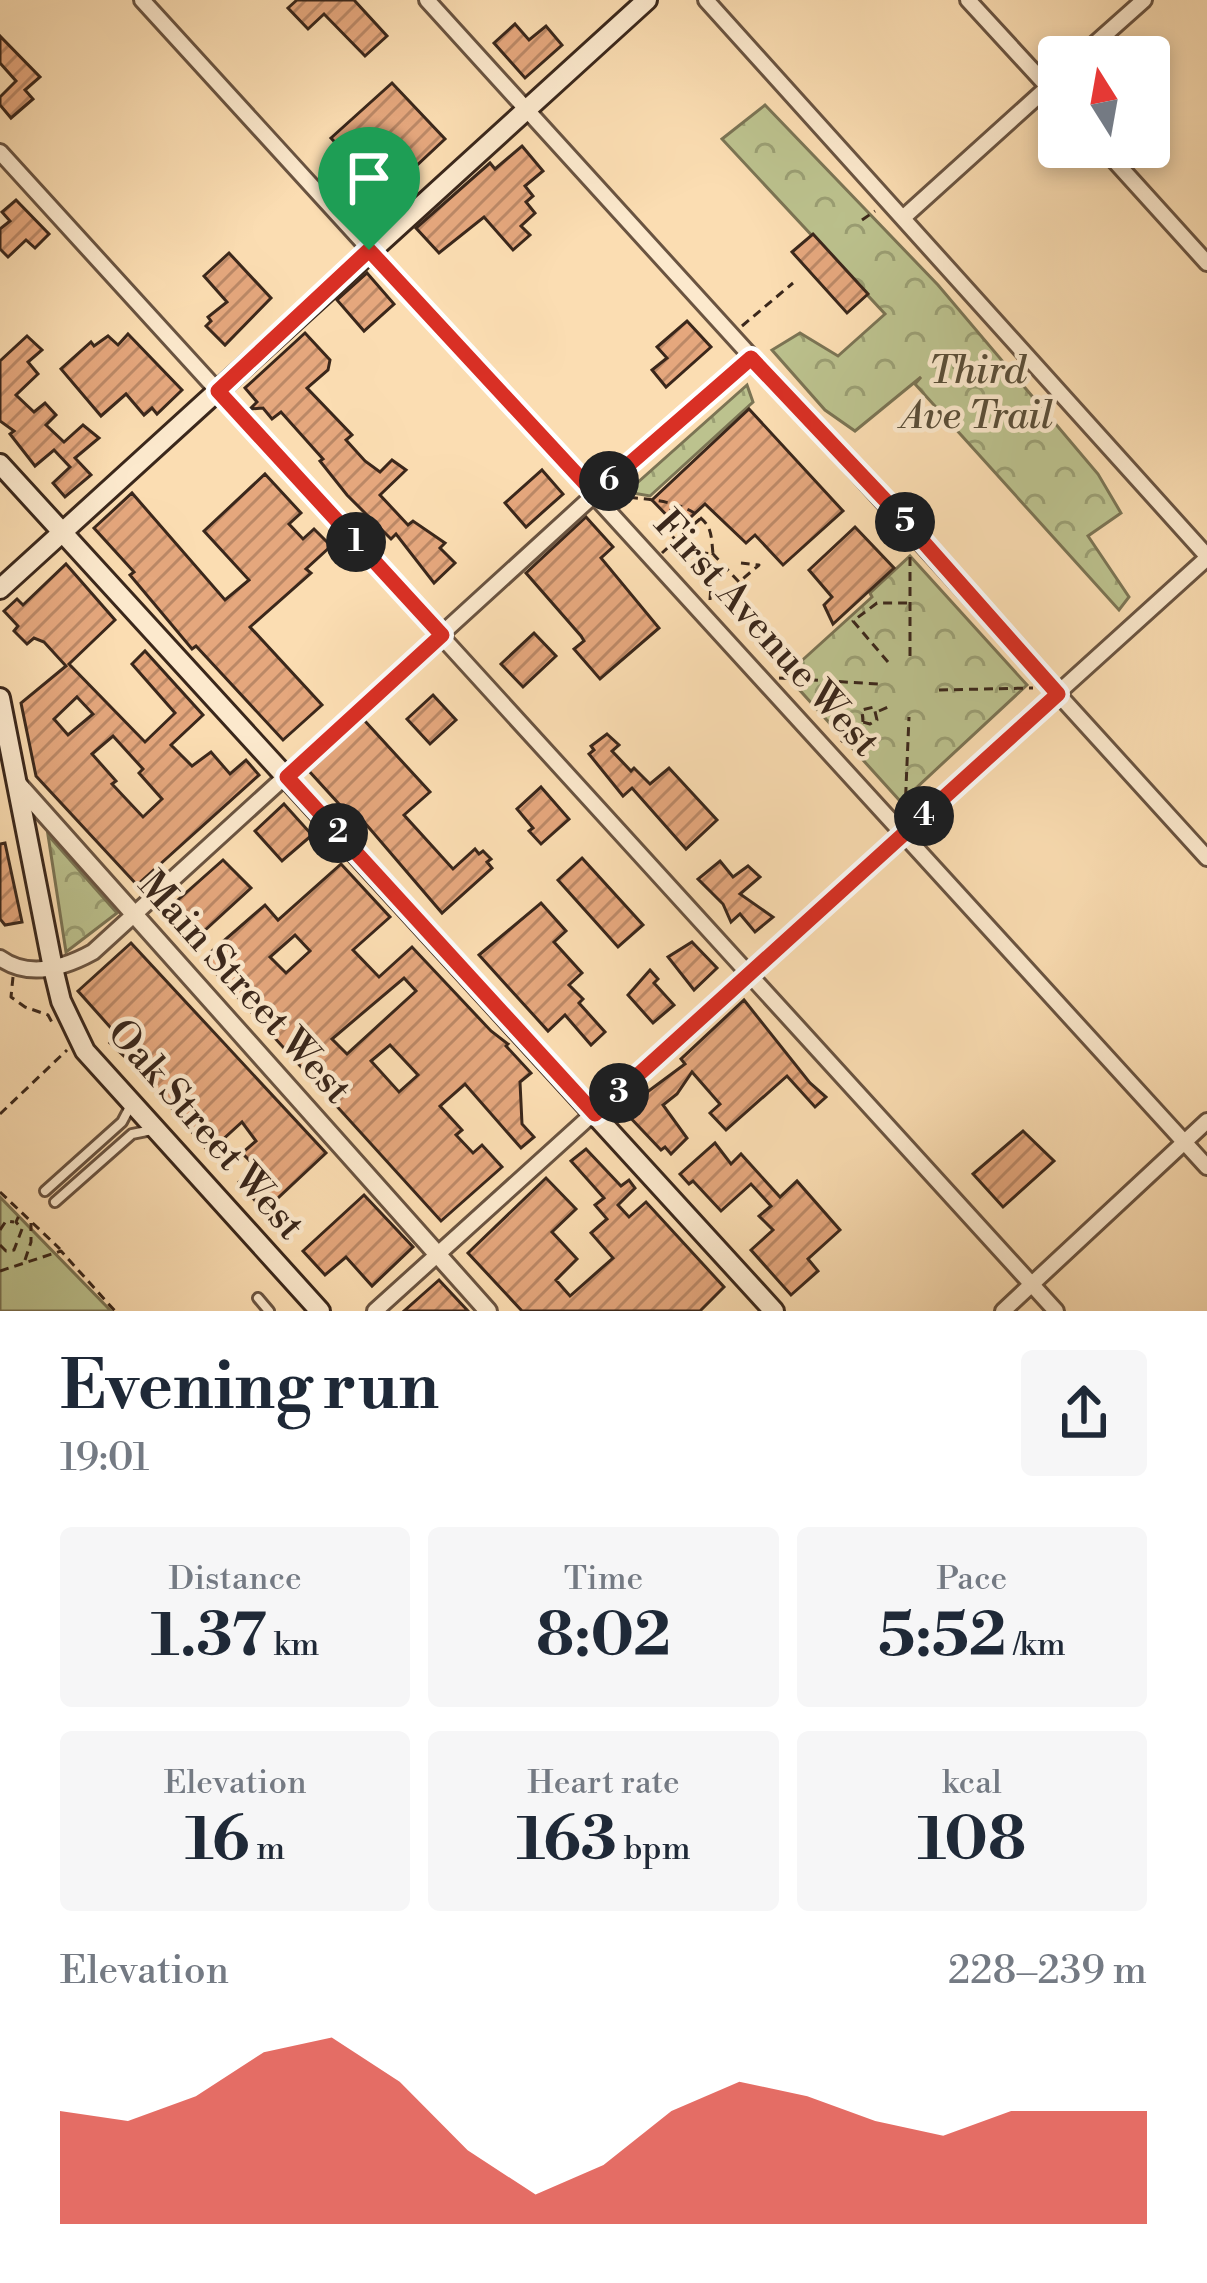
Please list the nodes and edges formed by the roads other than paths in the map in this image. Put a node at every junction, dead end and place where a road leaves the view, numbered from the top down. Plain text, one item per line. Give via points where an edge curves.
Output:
1 (142, 0) edge
2 (428, 0) edge
3 (646, 0) edge
4 (706, 0) edge
5 (968, 0) edge
6 (1144, 0) edge
7 (1104, 36) edge
8 (1038, 70) edge
9 (1038, 102) edge
10 (526, 110) junction
11 (0, 152) edge
12 (1121, 168) edge
13 (904, 217) junction
14 (369, 250) junction
15 (1207, 263) edge
16 (751, 358) junction
17 (218, 391) junction
18 (0, 464) edge
19 (595, 494) junction
20 (64, 532) junction
21 (1207, 557) edge
22 (0, 589) edge
23 (442, 635) junction
24 (1058, 694) junction
25 (0, 698) edge
26 (0, 764) edge
27 (287, 777) junction
28 (18, 784) junction
29 (904, 834) junction
30 (1207, 857) edge
31 (136, 916) junction
32 (0, 958) edge
33 (53, 968) junction
34 (749, 976) junction
35 (132, 1104) junction
36 (595, 1114) junction
37 (1207, 1120) edge
38 (154, 1130) junction
39 (1184, 1141) junction
40 (1207, 1166) edge
41 (45, 1191) dead end
42 (55, 1202) dead end
43 (438, 1257) junction
44 (1032, 1285) junction
45 (258, 1298) dead end
46 (269, 1311) edge
47 (320, 1311) edge
48 (375, 1311) edge
49 (488, 1311) edge
50 (774, 1311) edge
51 (1003, 1311) edge
52 (1056, 1311) edge

1 - 14 street, First Avenue West
2 - 10 street
3 - 10 main road
4 - 13 street
5 - 8 street
6 - 7 street
9 - 13 street
10 - 14 main road
10 - 16 street
11 - 17 street
12 - 15 street
13 - 21 street
14 - 17 main road
14 - 19 street, First Avenue West
16 - 19 street
16 - 24 street
17 - 20 main road
17 - 23 street
18 - 20 main road
19 - 23 street
19 - 29 street, First Avenue West
20 - 22 main road
20 - 27 main road
21 - 24 street
23 - 27 street
23 - 34 street
24 - 29 street
24 - 30 street
25 - 28 main road, Oak Street West
26 - 28 main road, Main Street West
27 - 31 street
27 - 36 main road
28 - 31 street, Main Street West
28 - 33 main road, Oak Street West
29 - 34 street
29 - 39 street, First Avenue West
31 - 33 street via 94,952
31 - 43 street, Main Street West
32 - 33 street via 17,968
33 - 35 main road, Oak Street West via 85,1051
34 - 36 street
34 - 44 street
35 - 38 main road, Oak Street West
35 - 41 lane
36 - 43 street
36 - 50 main road
37 - 39 street
38 - 42 lane via 131,1134
38 - 47 main road, Oak Street West
39 - 40 street, First Avenue West
39 - 44 street
43 - 48 street
43 - 49 street, Main Street West
44 - 51 street
44 - 52 street
45 - 46 lane

